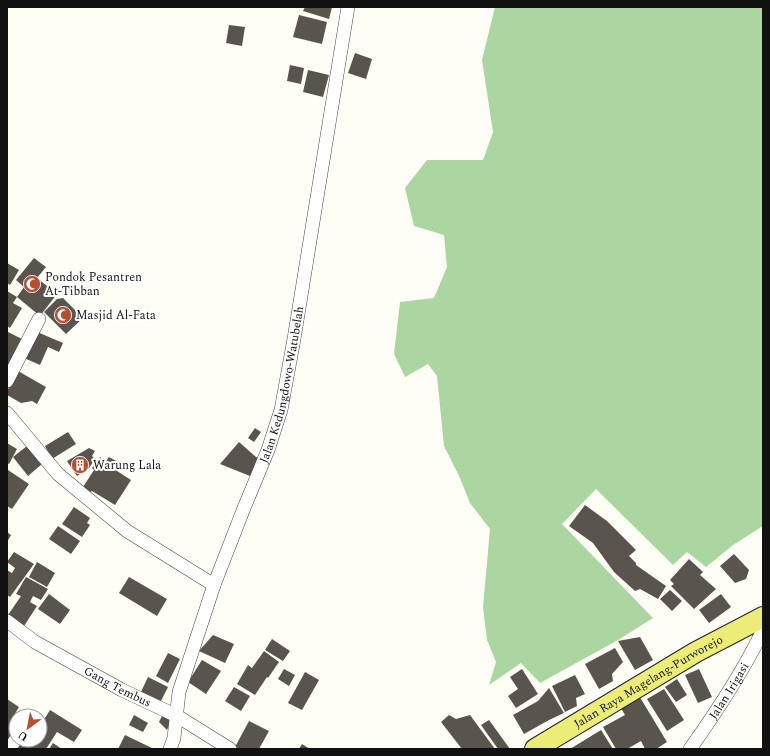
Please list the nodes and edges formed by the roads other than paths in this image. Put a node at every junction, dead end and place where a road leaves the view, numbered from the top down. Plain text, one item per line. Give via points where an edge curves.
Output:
1 (348, 7) edge
2 (39, 319) dead end
3 (7, 381) edge
4 (7, 413) edge
5 (214, 585) junction
6 (763, 617) edge
7 (7, 621) edge
8 (763, 630) edge
9 (177, 716) junction
10 (170, 749) edge
11 (230, 749) edge
12 (535, 749) edge
13 (690, 749) edge

1 - 5 street, Jalan Kedungdowo-Watubelah via 281,410 268,450
2 - 3 street
4 - 5 street via 58,474 133,535
5 - 9 street, Jalan Kedungdowo-Watubelah via 179,692
6 - 12 main road, Jalan Raya Magelang-Purworejo via 696,652
7 - 9 street, Gang Tembus via 35,642 122,690
8 - 13 street, Jalan Irigasi via 723,701
9 - 10 street, Jalan Kedungdowo-Watubelah
9 - 11 street, Gang Tembus

